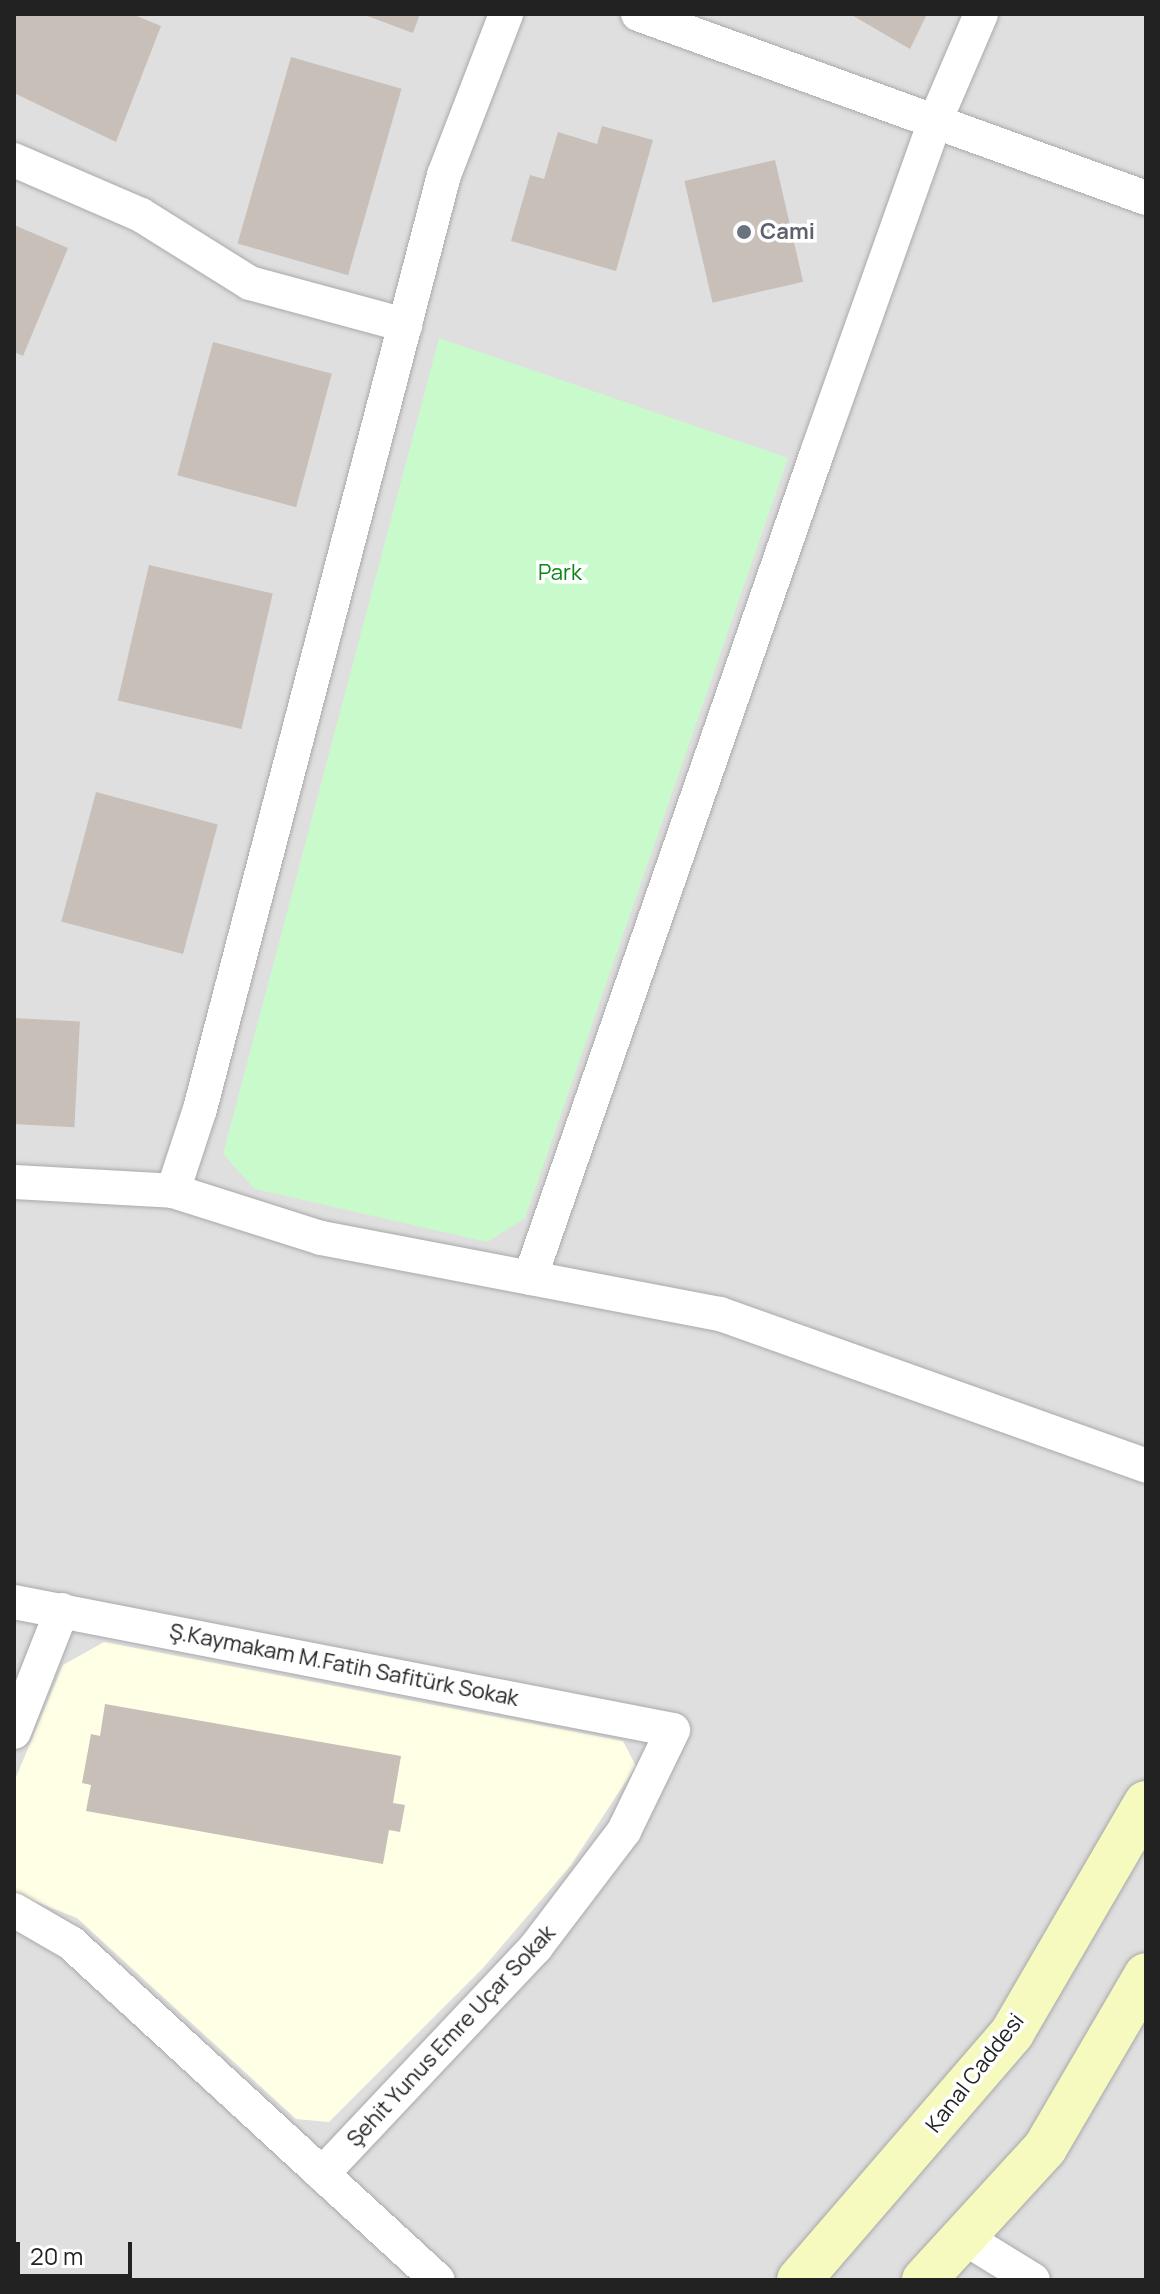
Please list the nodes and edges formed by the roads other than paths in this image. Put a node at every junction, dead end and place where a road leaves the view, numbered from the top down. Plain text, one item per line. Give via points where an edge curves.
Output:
1 (506, 14) edge
2 (638, 14) edge
3 (981, 14) edge
4 (936, 119) junction
5 (14, 160) edge
6 (1146, 198) edge
7 (405, 325) junction
8 (14, 1182) edge
9 (173, 1191) junction
10 (530, 1278) junction
11 (1146, 1466) edge
12 (14, 1602) edge
13 (62, 1610) junction
14 (673, 1730) joint
15 (14, 1732) edge
16 (1146, 1803) edge
17 (14, 1910) edge
18 (1146, 1975) edge
19 (322, 2174) junction
20 (963, 2237) junction
21 (438, 2280) edge
22 (799, 2280) edge
23 (924, 2280) edge
24 (1033, 2280) edge

1 - 7 street via 444,175
2 - 4 street
3 - 4 street
4 - 6 street
4 - 10 street
5 - 7 street via 141,215 250,283
7 - 9 street via 200,1109
8 - 9 street
9 - 10 street via 321,1238
10 - 11 street via 720,1314
12 - 13 street, Ş.Kaymakam M.Fatih Safitürk Sokak
13 - 14 street, Ş.Kaymakam M.Fatih Safitürk Sokak
13 - 15 street
14 - 19 street, Şehit Yunus Emre Uçar Sokak via 624,1831 536,1947
16 - 22 main road, Kanal Caddesi via 1012,2033
17 - 19 street via 71,1943
18 - 20 main road via 1045,2148
19 - 21 street
20 - 23 main road
20 - 24 street

